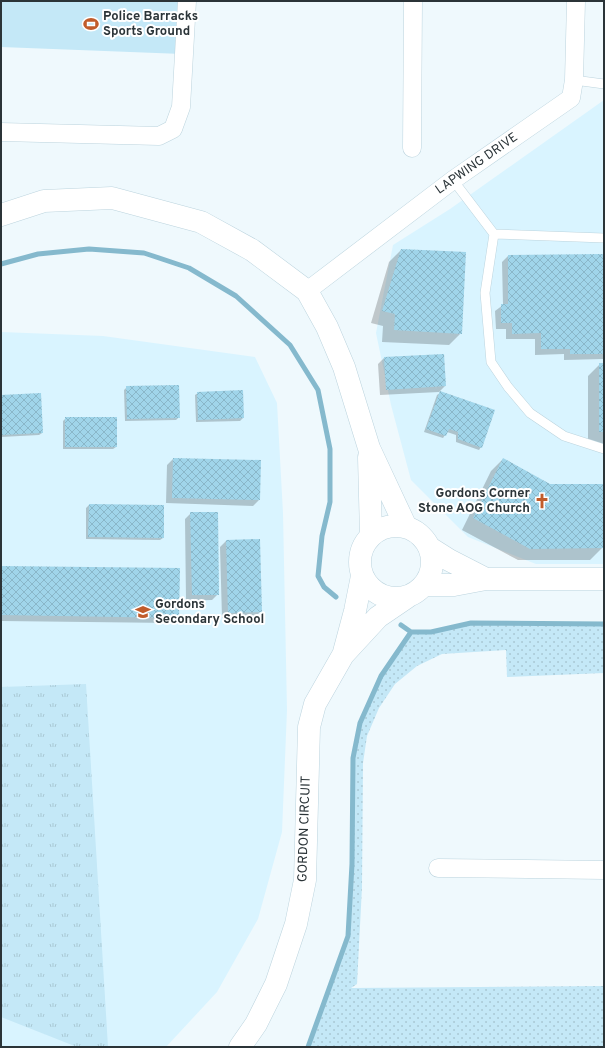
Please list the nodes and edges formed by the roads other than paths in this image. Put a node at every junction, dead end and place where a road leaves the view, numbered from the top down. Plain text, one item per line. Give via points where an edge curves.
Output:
1 (187, 1) edge
2 (413, 1) edge
3 (576, 1) edge
4 (574, 80) junction
5 (604, 84) edge
6 (1, 132) edge
7 (412, 148) dead end
8 (453, 180) junction
9 (1, 215) edge
10 (494, 234) junction
11 (604, 238) edge
12 (308, 291) junction
13 (369, 448) junction
14 (604, 449) edge
15 (405, 525) junction
16 (371, 535) junction
17 (430, 548) junction
18 (362, 576) junction
19 (486, 579) junction
20 (604, 579) edge
21 (426, 585) junction
22 (406, 598) junction
23 (343, 655) junction
24 (438, 868) dead end
25 (604, 870) edge
26 (240, 1047) edge

1 - 6 street via 181,107 173,129 159,136
2 - 7 street
3 - 4 street, LAPWING DRIVE
4 - 5 lane
4 - 8 street, LAPWING DRIVE via 571,98
8 - 10 lane
8 - 12 street, LAPWING DRIVE
9 - 12 main road via 44,201 112,198 201,222 252,250
10 - 11 lane
10 - 14 lane via 485,293 491,362 530,413 564,436
12 - 13 main road via 344,367
13 - 15 main road
13 - 16 main road
15 - 16 main road via 386,527
15 - 17 main road via 420,534
16 - 18 main road via 364,543 360,554
17 - 19 main road
17 - 21 main road via 433,564
18 - 22 main road via 374,591 382,596
18 - 23 main road, GORDON CIRCUIT
19 - 20 main road
19 - 21 main road via 454,585
21 - 22 main road
22 - 23 main road, GORDON CIRCUIT via 378,617
23 - 26 main road, GORDON CIRCUIT via 315,704 309,727 305,880 296,924 276,984 256,1024
24 - 25 street

